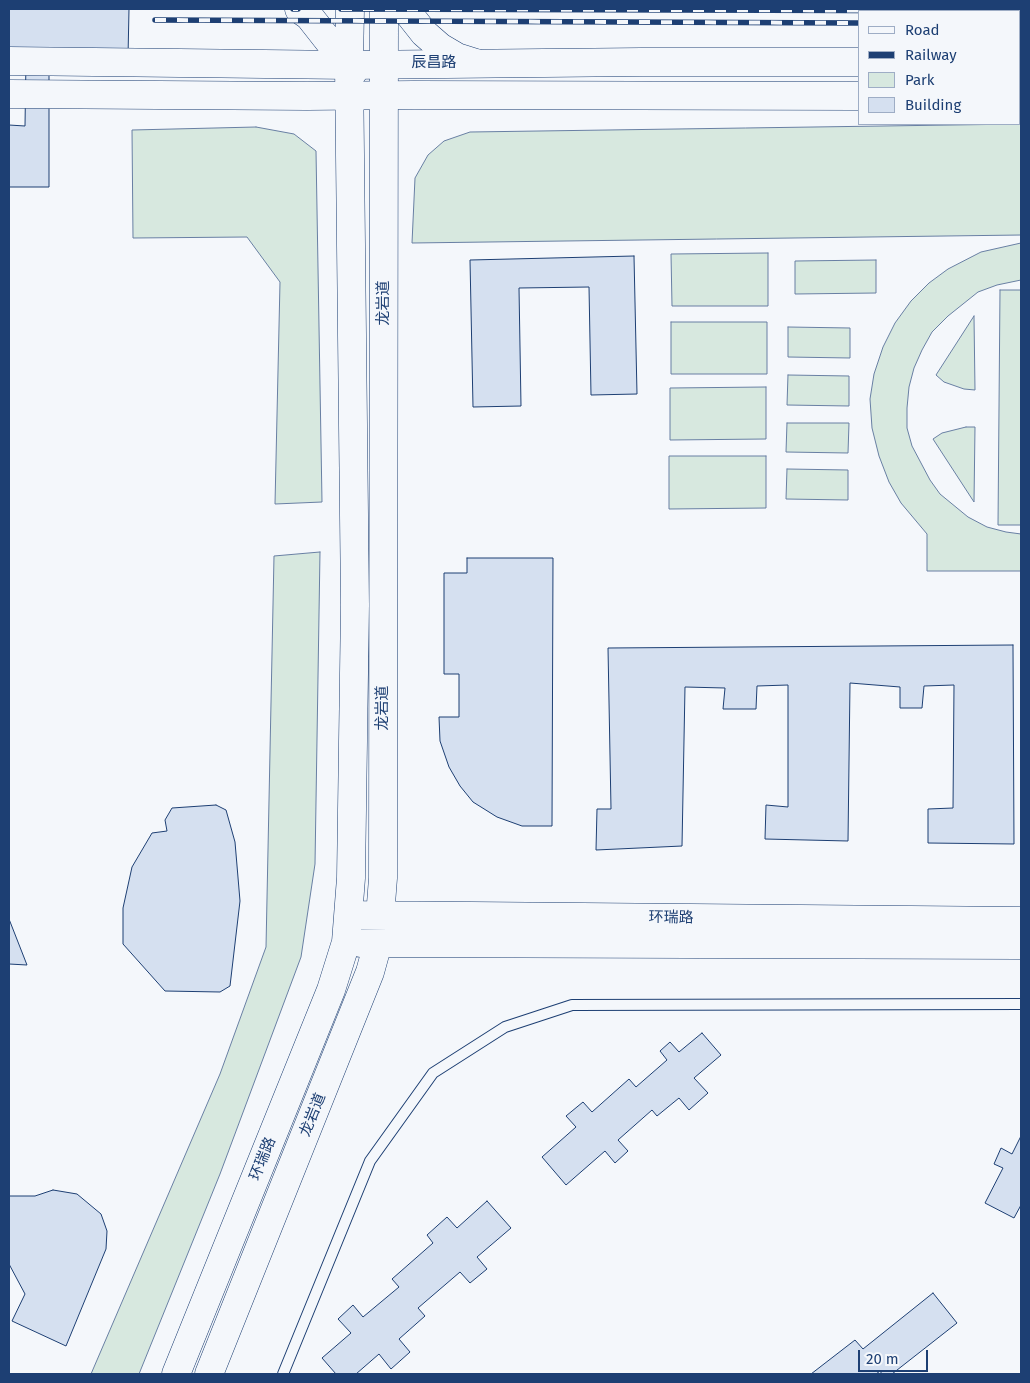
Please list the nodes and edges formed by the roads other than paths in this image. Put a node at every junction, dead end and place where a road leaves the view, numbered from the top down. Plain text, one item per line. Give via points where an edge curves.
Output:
1 (299, 9) edge
2 (350, 9) edge
3 (384, 9) edge
4 (405, 9) edge
5 (9, 61) edge
6 (858, 62) edge
7 (476, 63) junction
8 (384, 64) junction
9 (349, 65) junction
10 (9, 94) edge
11 (368, 96) junction
12 (858, 96) edge
13 (348, 914) junction
14 (381, 915) junction
15 (1021, 921) edge
16 (346, 942) junction
17 (378, 943) junction
18 (1021, 945) edge
19 (1021, 1004) edge
20 (176, 1374) edge
21 (209, 1374) edge
22 (283, 1374) edge

1 - 9 main road via 309,16
2 - 9 main road, 龙岩道
3 - 8 main road, 龙岩道
4 - 7 main road via 440,47 457,58
5 - 9 main road, 辰昌路
6 - 7 main road, 辰昌路
7 - 8 main road, 辰昌路
8 - 9 main road, 辰昌路
8 - 11 main road, 龙岩道
9 - 11 main road, 龙岩道
10 - 11 main road
11 - 12 main road
11 - 13 main road, 龙岩道 via 354,615 354,788
11 - 14 main road, 龙岩道 via 384,130
13 - 14 main road, 环瑞路
13 - 16 main road, 环瑞路
14 - 15 main road, 环瑞路
14 - 17 main road, 龙岩道
16 - 17 main road, 环瑞路
16 - 20 main road, 环瑞路 via 331,990
17 - 18 main road, 环瑞路
17 - 21 main road, 龙岩道 via 370,972
19 - 22 lane via 572,1006 505,1027 433,1072 370,1161

